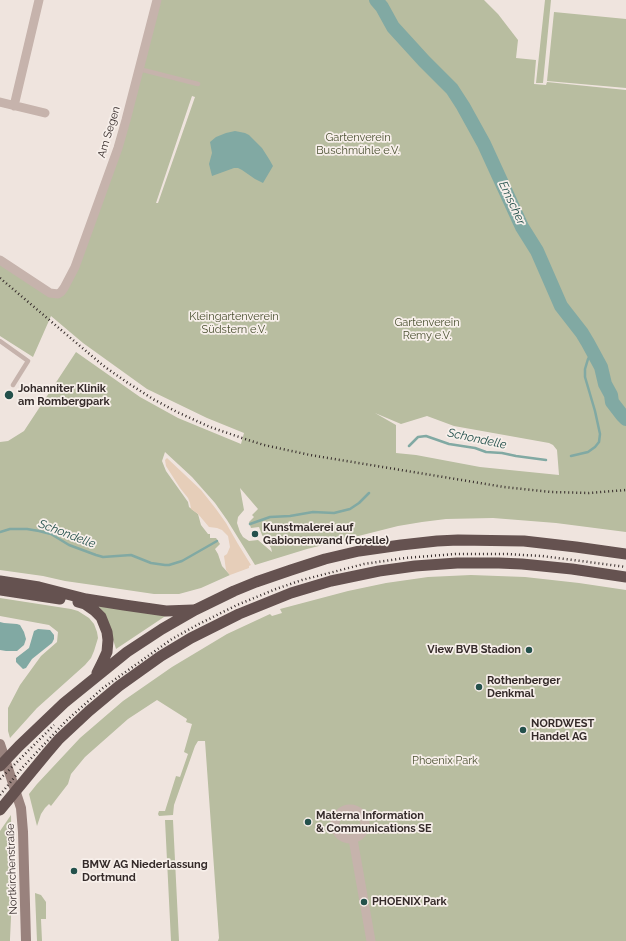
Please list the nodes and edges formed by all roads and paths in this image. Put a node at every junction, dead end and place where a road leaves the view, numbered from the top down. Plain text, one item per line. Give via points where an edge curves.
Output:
1 (39, 0) edge
2 (157, 0) edge
3 (139, 69) junction
4 (198, 84) dead end
5 (0, 102) edge
6 (14, 106) junction
7 (45, 113) dead end
8 (0, 260) edge
9 (0, 342) edge
10 (13, 385) dead end
11 (626, 554) edge
12 (626, 577) edge
13 (0, 581) edge
14 (0, 590) edge
15 (195, 610) junction
16 (92, 679) junction
17 (0, 744) edge
18 (0, 766) edge
19 (0, 810) edge
20 (352, 839) dead end
21 (25, 941) edge
22 (371, 941) edge

1 - 6 street
2 - 3 street, Am Segen
3 - 4 lane
3 - 8 street, Am Segen via 118,148 75,267 61,292 50,293
5 - 6 street
6 - 7 street
9 - 10 lane via 28,361
11 - 15 highway via 501,540 451,540 401,545 325,559 242,588
12 - 19 highway via 530,565 457,563 379,571 291,593 239,614 191,638 135,674 94,706 46,753
13 - 15 highway via 124,605 166,611
14 - 16 highway via 81,603 96,611 104,623 108,640 105,658
15 - 16 highway via 126,652
16 - 18 highway
17 - 21 main road, Nortkirchenstraße via 21,808
20 - 22 street

